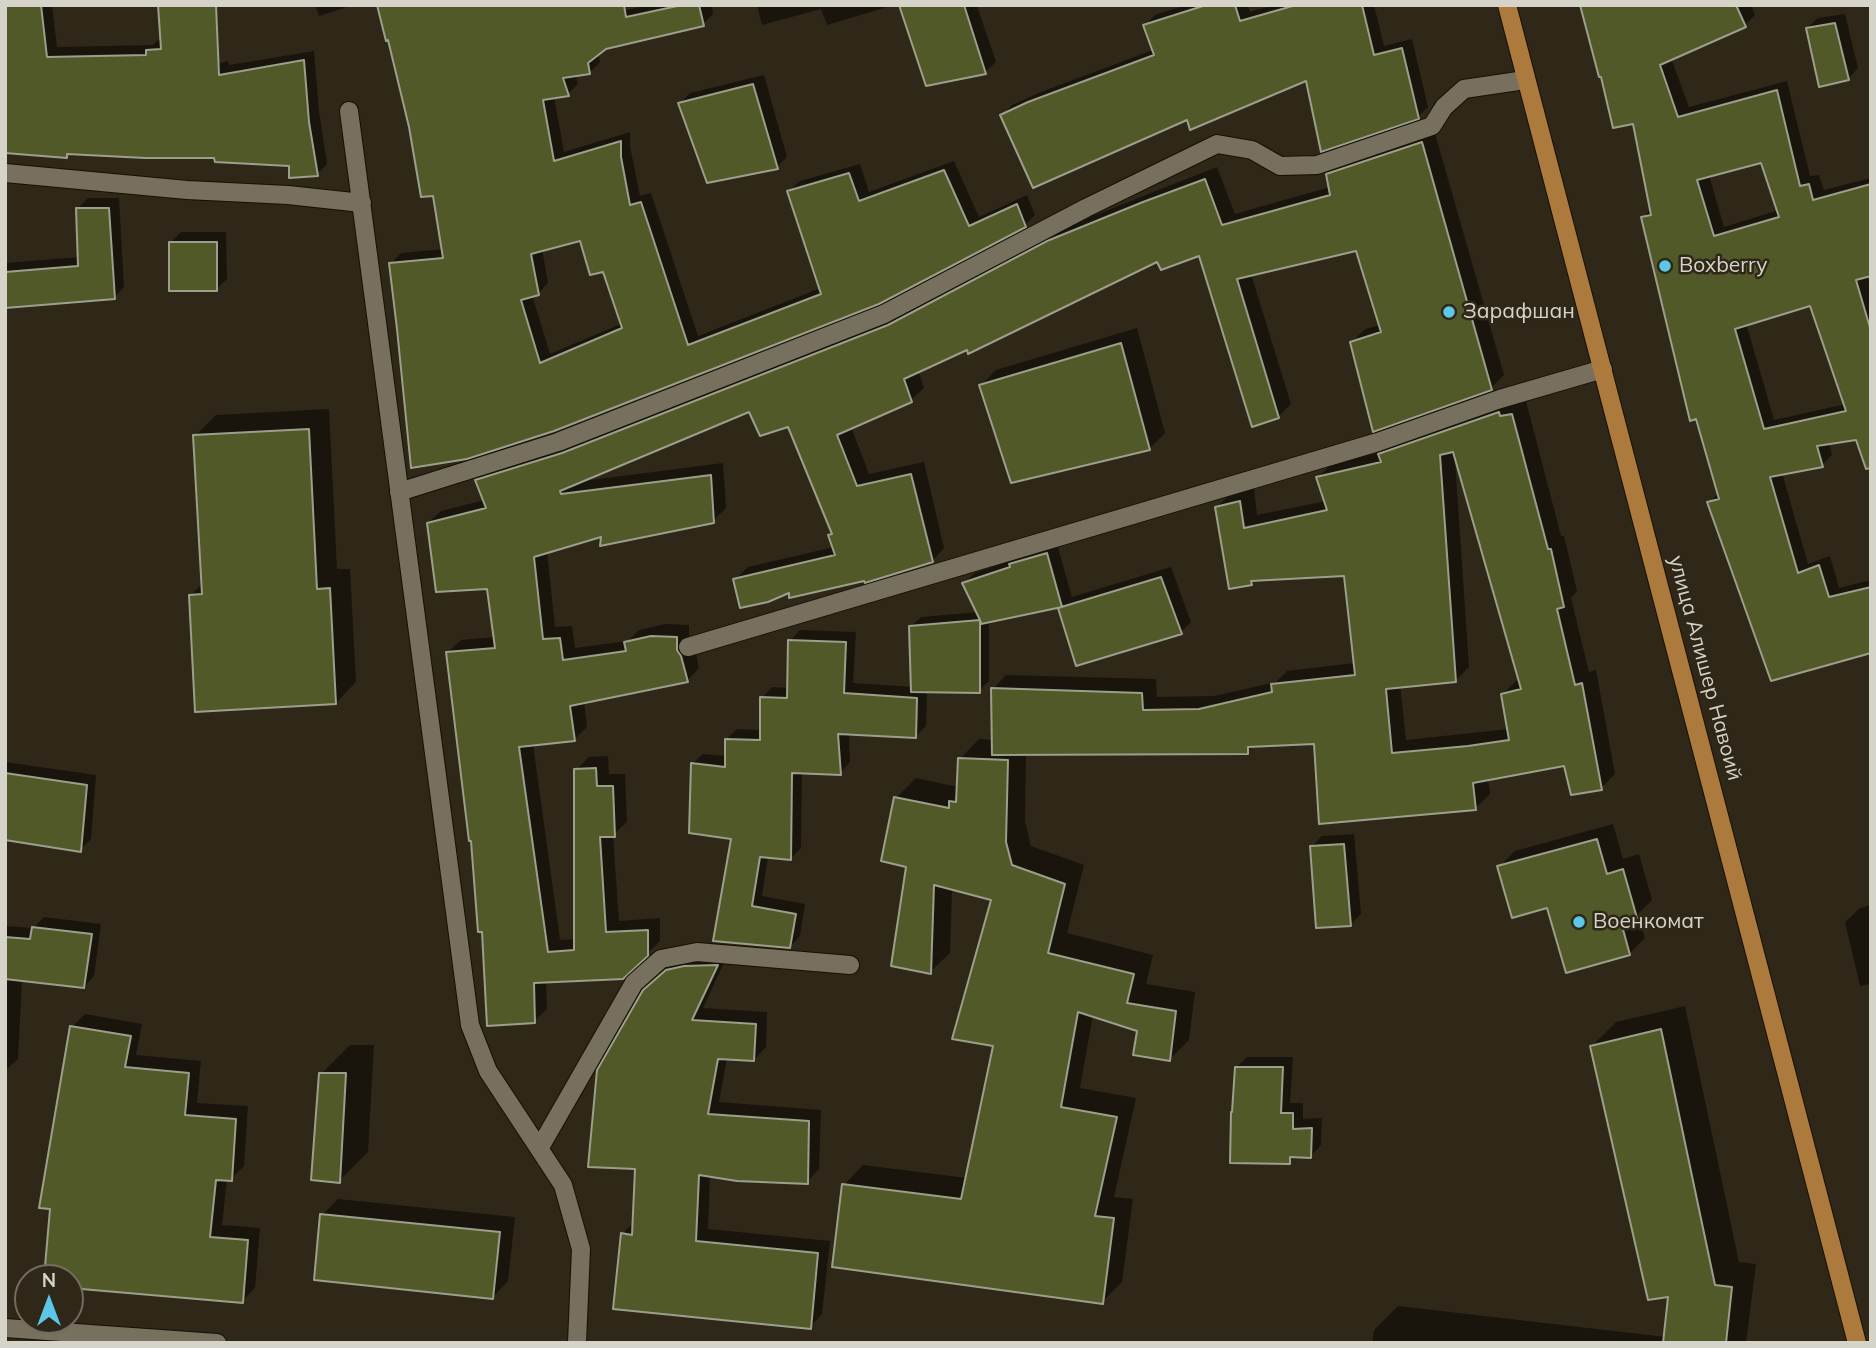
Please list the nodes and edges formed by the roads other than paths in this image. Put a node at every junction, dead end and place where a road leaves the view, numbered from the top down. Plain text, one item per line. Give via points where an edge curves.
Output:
1 (1507, 5) edge
2 (1525, 80) junction
3 (349, 111) dead end
4 (5, 173) edge
5 (362, 202) junction
6 (1603, 369) junction
7 (399, 492) junction
8 (688, 647) dead end
9 (850, 965) dead end
10 (539, 1149) junction
11 (5, 1328) edge
12 (217, 1343) edge
13 (577, 1343) edge
14 (1857, 1343) edge

1 - 2 main road, улица Алишер Навоий
2 - 6 main road, улица Алишер Навоий
2 - 7 street via 1464,89 1432,126 1317,165 1280,166 1252,150 1217,144 884,314 558,442
3 - 5 street
4 - 5 street
5 - 7 street
6 - 8 street via 1378,442
6 - 14 main road, улица Алишер Навоий
7 - 10 street via 470,1025 488,1070
9 - 10 street via 697,952 661,959 634,983
10 - 13 street via 563,1185 581,1249
11 - 12 street

